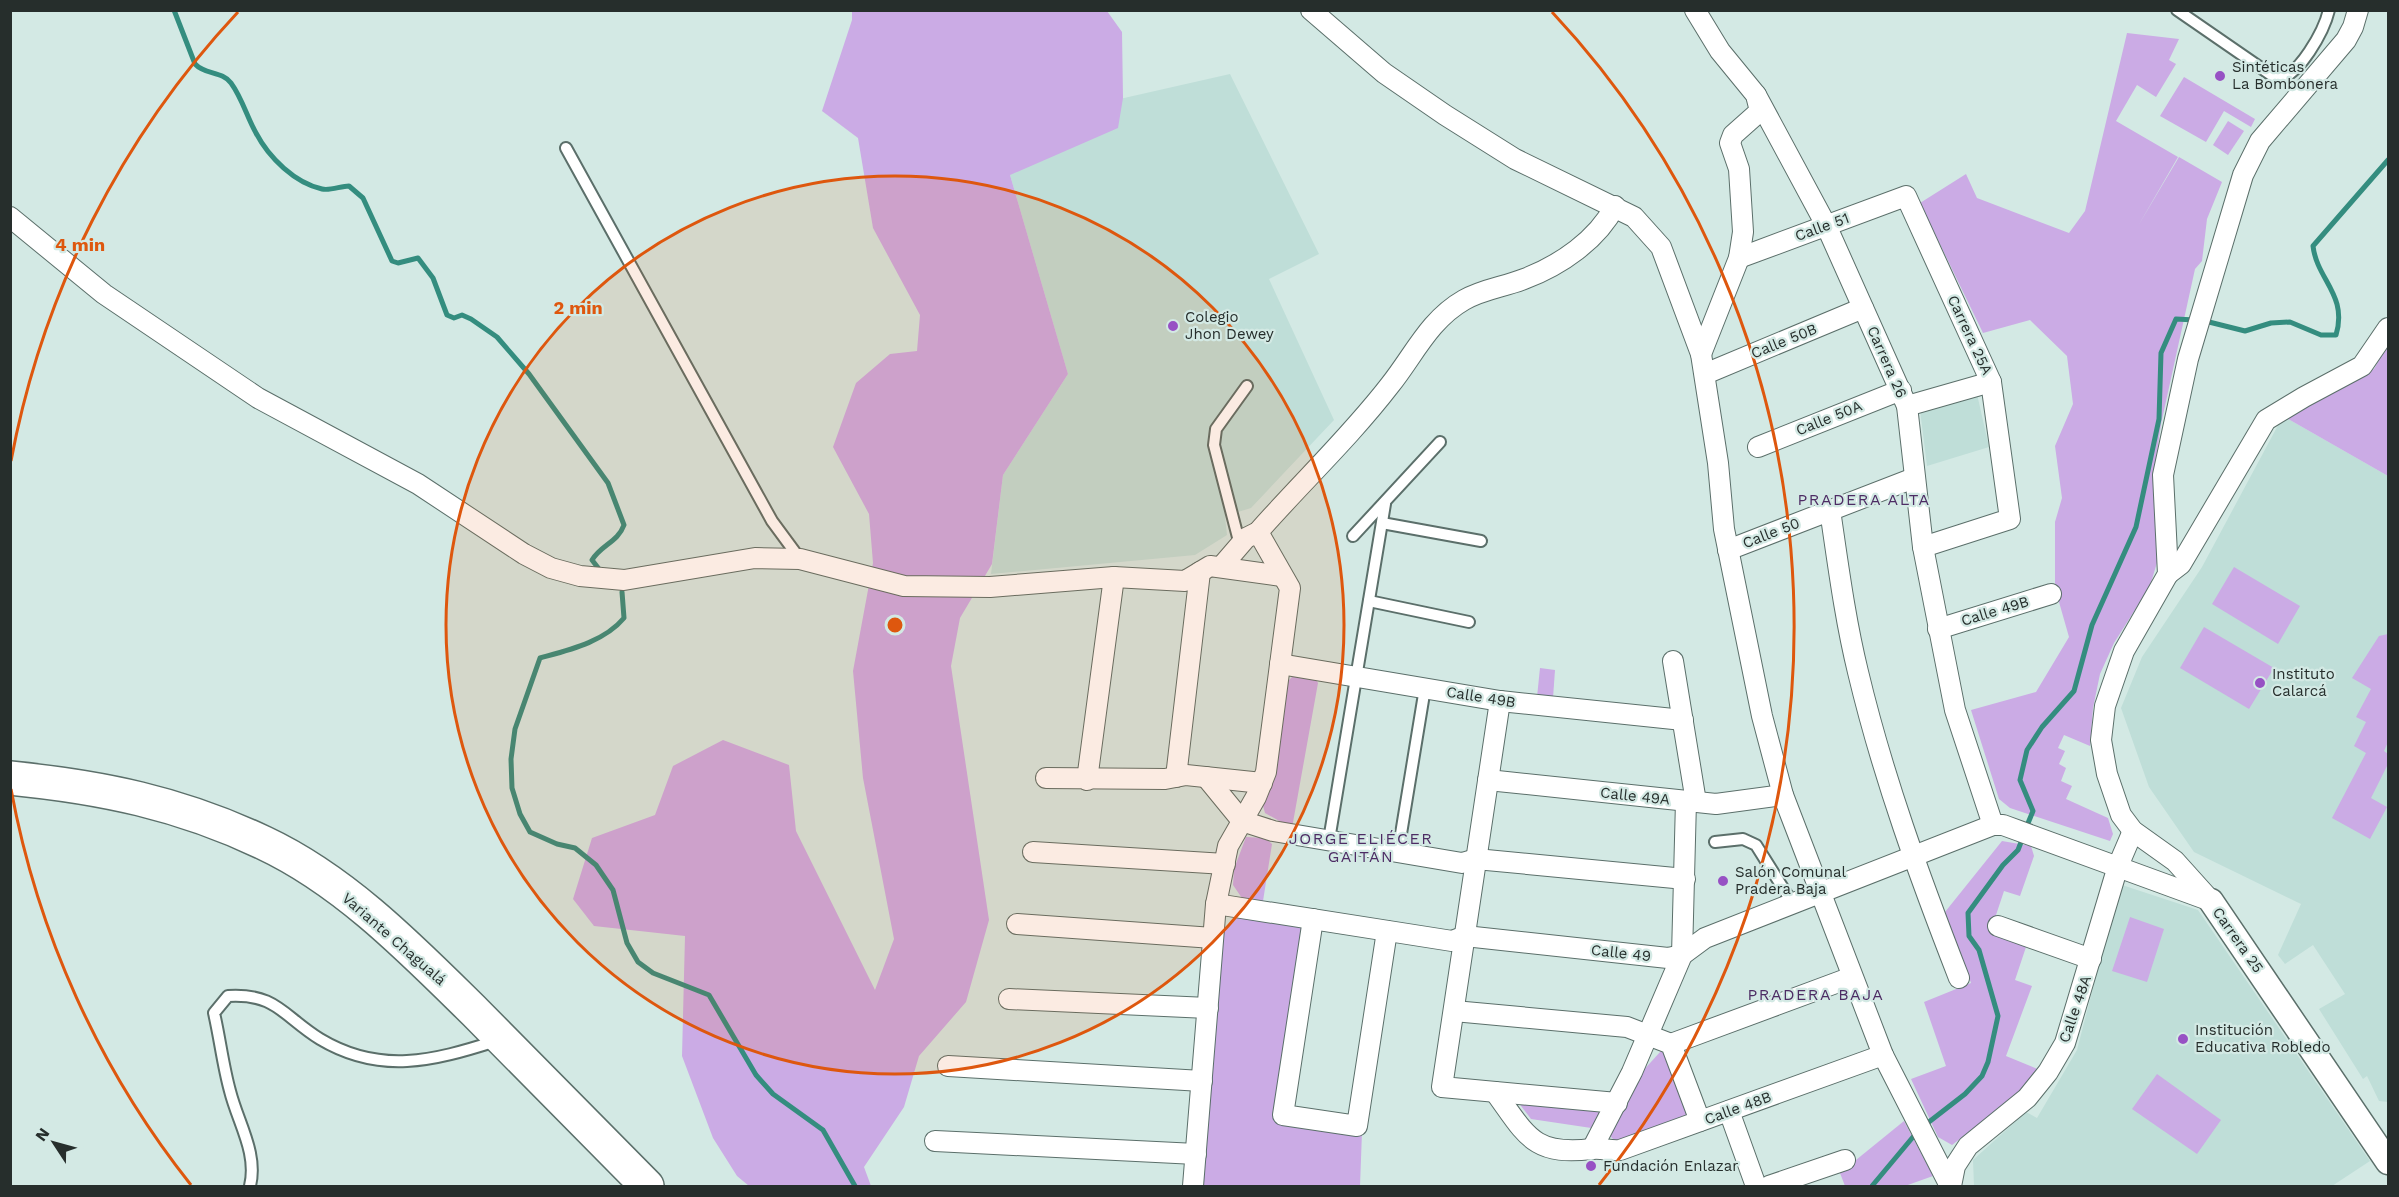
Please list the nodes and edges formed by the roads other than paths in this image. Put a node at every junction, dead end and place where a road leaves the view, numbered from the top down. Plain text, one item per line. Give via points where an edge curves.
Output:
1 (1311, 10) edge
2 (1695, 10) edge
3 (2177, 10) edge
4 (2329, 10) edge
5 (2358, 10) edge
6 (1756, 95) junction
7 (566, 148) dead end
8 (1906, 196) joint
9 (1615, 206) junction
10 (10, 217) edge
11 (1826, 225) junction
12 (1739, 258) junction
13 (1863, 308) junction
14 (2388, 328) edge
15 (1703, 364) junction
16 (1991, 382) junction
17 (1247, 386) dead end
18 (1904, 398) junction
19 (1440, 442) dead end
20 (1758, 447) dead end
21 (1914, 478) junction
22 (1385, 504) junction
23 (1830, 510) junction
24 (1382, 523) junction
25 (1258, 532) junction
26 (1353, 536) dead end
27 (1480, 542) dead end
28 (1240, 545) junction
29 (1923, 547) junction
30 (1728, 550) junction
31 (800, 559) junction
32 (1221, 567) junction
33 (1200, 572) junction
34 (2168, 574) junction
35 (1282, 576) junction
36 (1114, 577) junction
37 (2051, 594) dead end
38 (1369, 601) junction
39 (1468, 622) dead end
40 (1938, 629) junction
41 (1673, 661) dead end
42 (1280, 664) junction
43 (1356, 677) junction
44 (1425, 688) junction
45 (1500, 701) junction
46 (1683, 720) junction
47 (1176, 777) junction
48 (1206, 777) junction
49 (10, 778) edge
50 (1046, 778) dead end
51 (1087, 780) junction
52 (1488, 780) junction
53 (1262, 783) junction
54 (1783, 795) junction
55 (1691, 802) junction
56 (1242, 821) junction
57 (2003, 826) junction
58 (2133, 831) junction
59 (1329, 840) junction
60 (1714, 842) dead end
61 (1033, 852) dead end
62 (1398, 852) junction
63 (1913, 858) junction
64 (1476, 859) junction
65 (1225, 864) junction
66 (2118, 866) junction
67 (1685, 879) junction
68 (1822, 893) junction
69 (2211, 901) junction
70 (1216, 904) junction
71 (1793, 904) junction
72 (1312, 919) junction
73 (1017, 924) dead end
74 (1998, 926) dead end
75 (1387, 931) junction
76 (1465, 936) junction
77 (1214, 938) junction
78 (1682, 954) junction
79 (2091, 959) junction
80 (1852, 977) junction
81 (1959, 978) dead end
82 (1009, 999) dead end
83 (1208, 1008) junction
84 (1454, 1011) junction
85 (1648, 1034) junction
86 (502, 1039) junction
87 (1671, 1044) junction
88 (1883, 1055) junction
89 (948, 1066) dead end
90 (1202, 1081) junction
91 (1495, 1092) junction
92 (1617, 1103) junction
93 (1729, 1111) junction
94 (1701, 1121) junction
95 (935, 1141) dead end
96 (1592, 1149) junction
97 (1196, 1154) junction
98 (1845, 1160) dead end
99 (2388, 1162) edge
100 (250, 1186) edge
101 (647, 1186) edge
102 (1194, 1186) edge
103 (1756, 1186) edge
104 (1769, 1186) edge
105 (1950, 1186) edge

1 - 9 street via 1384,73 1445,115 1515,159
2 - 6 street, Carrera 26 via 1720,51
3 - 4 lane via 2277,80 2284,78 2310,51
5 - 34 street via 2346,40 2259,142 2243,175 2188,359 2163,475
6 - 11 street, Carrera 26
6 - 12 street via 1760,111 1730,142 1742,196
7 - 31 lane via 772,521
8 - 11 street, Calle 51
8 - 16 street, Carrera 25A
9 - 15 street via 1634,217 1660,247
9 - 25 street via 1593,236 1571,254 1524,279 1464,299 1446,311 1390,385
10 - 31 street via 104,294 258,398 417,484 551,568 580,576 624,580 755,558
11 - 12 street, Calle 51
11 - 13 street, Carrera 26
12 - 15 street
13 - 15 street, Calle 50B
13 - 18 street, Carrera 26
14 - 34 street via 2362,366 2266,420 2181,564
15 - 30 street
16 - 18 street, Calle 50A
16 - 29 street, Carrera 25A via 2010,519
17 - 28 lane via 1216,429 1214,445
18 - 20 street, Calle 50A
18 - 21 street, Carrera 26
19 - 22 lane
21 - 23 street, Calle 50
21 - 29 street, Carrera 26
22 - 24 lane
22 - 26 lane
23 - 30 street, Calle 50
23 - 63 street via 1857,670
24 - 27 lane
24 - 38 lane
25 - 28 street
25 - 35 street
28 - 32 street
29 - 40 street, Carrera 26
30 - 54 street via 1761,716
31 - 36 street via 904,586 990,587
32 - 33 street via 1210,566
32 - 35 street
33 - 36 street via 1185,581
33 - 47 street
34 - 58 street via 2124,651 2105,706 2101,740 2107,774 2121,815
35 - 42 street via 1290,588
36 - 51 street
37 - 40 street, Calle 49B
38 - 39 lane
38 - 43 lane
40 - 57 street, Carrera 26 via 1954,710
41 - 46 street
42 - 43 street, Calle 49B
42 - 53 street
43 - 44 street, Calle 49B
43 - 59 lane
44 - 45 street, Calle 49B
44 - 62 lane
45 - 46 street, Calle 49B
45 - 52 street
46 - 55 street
47 - 48 street
47 - 51 street
48 - 53 street
48 - 56 street
49 - 86 highway, Variante Chagualá via 118,792 176,807 265,843 343,893 384,926
50 - 51 street
52 - 55 street, Calle 49A
52 - 64 street
53 - 56 street
54 - 55 street, Calle 49A via 1716,804
54 - 68 street
55 - 67 street
56 - 59 street
56 - 65 street via 1228,846
57 - 63 street, Calle 49
57 - 66 street, Carrera 25
58 - 66 street, Calle 48A
58 - 69 street via 2175,861
59 - 62 street
60 - 71 lane via 1743,839 1756,845
61 - 65 street
62 - 64 street via 1462,863
63 - 68 street, Calle 49
63 - 81 street
64 - 67 street
64 - 76 street
65 - 70 street
66 - 69 street, Carrera 25
66 - 79 street, Calle 48A
67 - 78 street
68 - 71 street, Calle 49
68 - 80 street
69 - 99 street, Carrera 25
70 - 72 street, Calle 49
70 - 77 street
71 - 78 street, Calle 49 via 1705,938
72 - 75 street, Calle 49
72 - 75 street via 1283,1115 1357,1126
73 - 77 street
74 - 79 street
75 - 76 street, Calle 49 via 1452,941
76 - 78 street, Calle 49 via 1668,958
76 - 84 street
77 - 83 street
78 - 85 street
79 - 105 street, Calle 48A via 2065,1043 2048,1072 2027,1098 1968,1146 1955,1166
80 - 87 street
80 - 88 street
82 - 83 street
83 - 90 street
84 - 85 street via 1628,1027
84 - 91 street via 1442,1087
85 - 87 street
85 - 92 street
86 - 100 lane via 451,1056 381,1062 352,1055 320,1038 263,998 228,996 214,1013 229,1090 249,1145 253,1175
86 - 101 highway, Variante Chagualá
87 - 94 street
88 - 93 street, Calle 48B
88 - 105 street
89 - 90 street
90 - 97 street
91 - 92 street
91 - 96 street, Calle 48B via 1533,1141 1545,1148 1576,1152
92 - 96 street
93 - 94 street, Calle 48B
93 - 103 street
94 - 96 street, Calle 48B via 1620,1150
95 - 97 street
97 - 102 street
98 - 104 street

